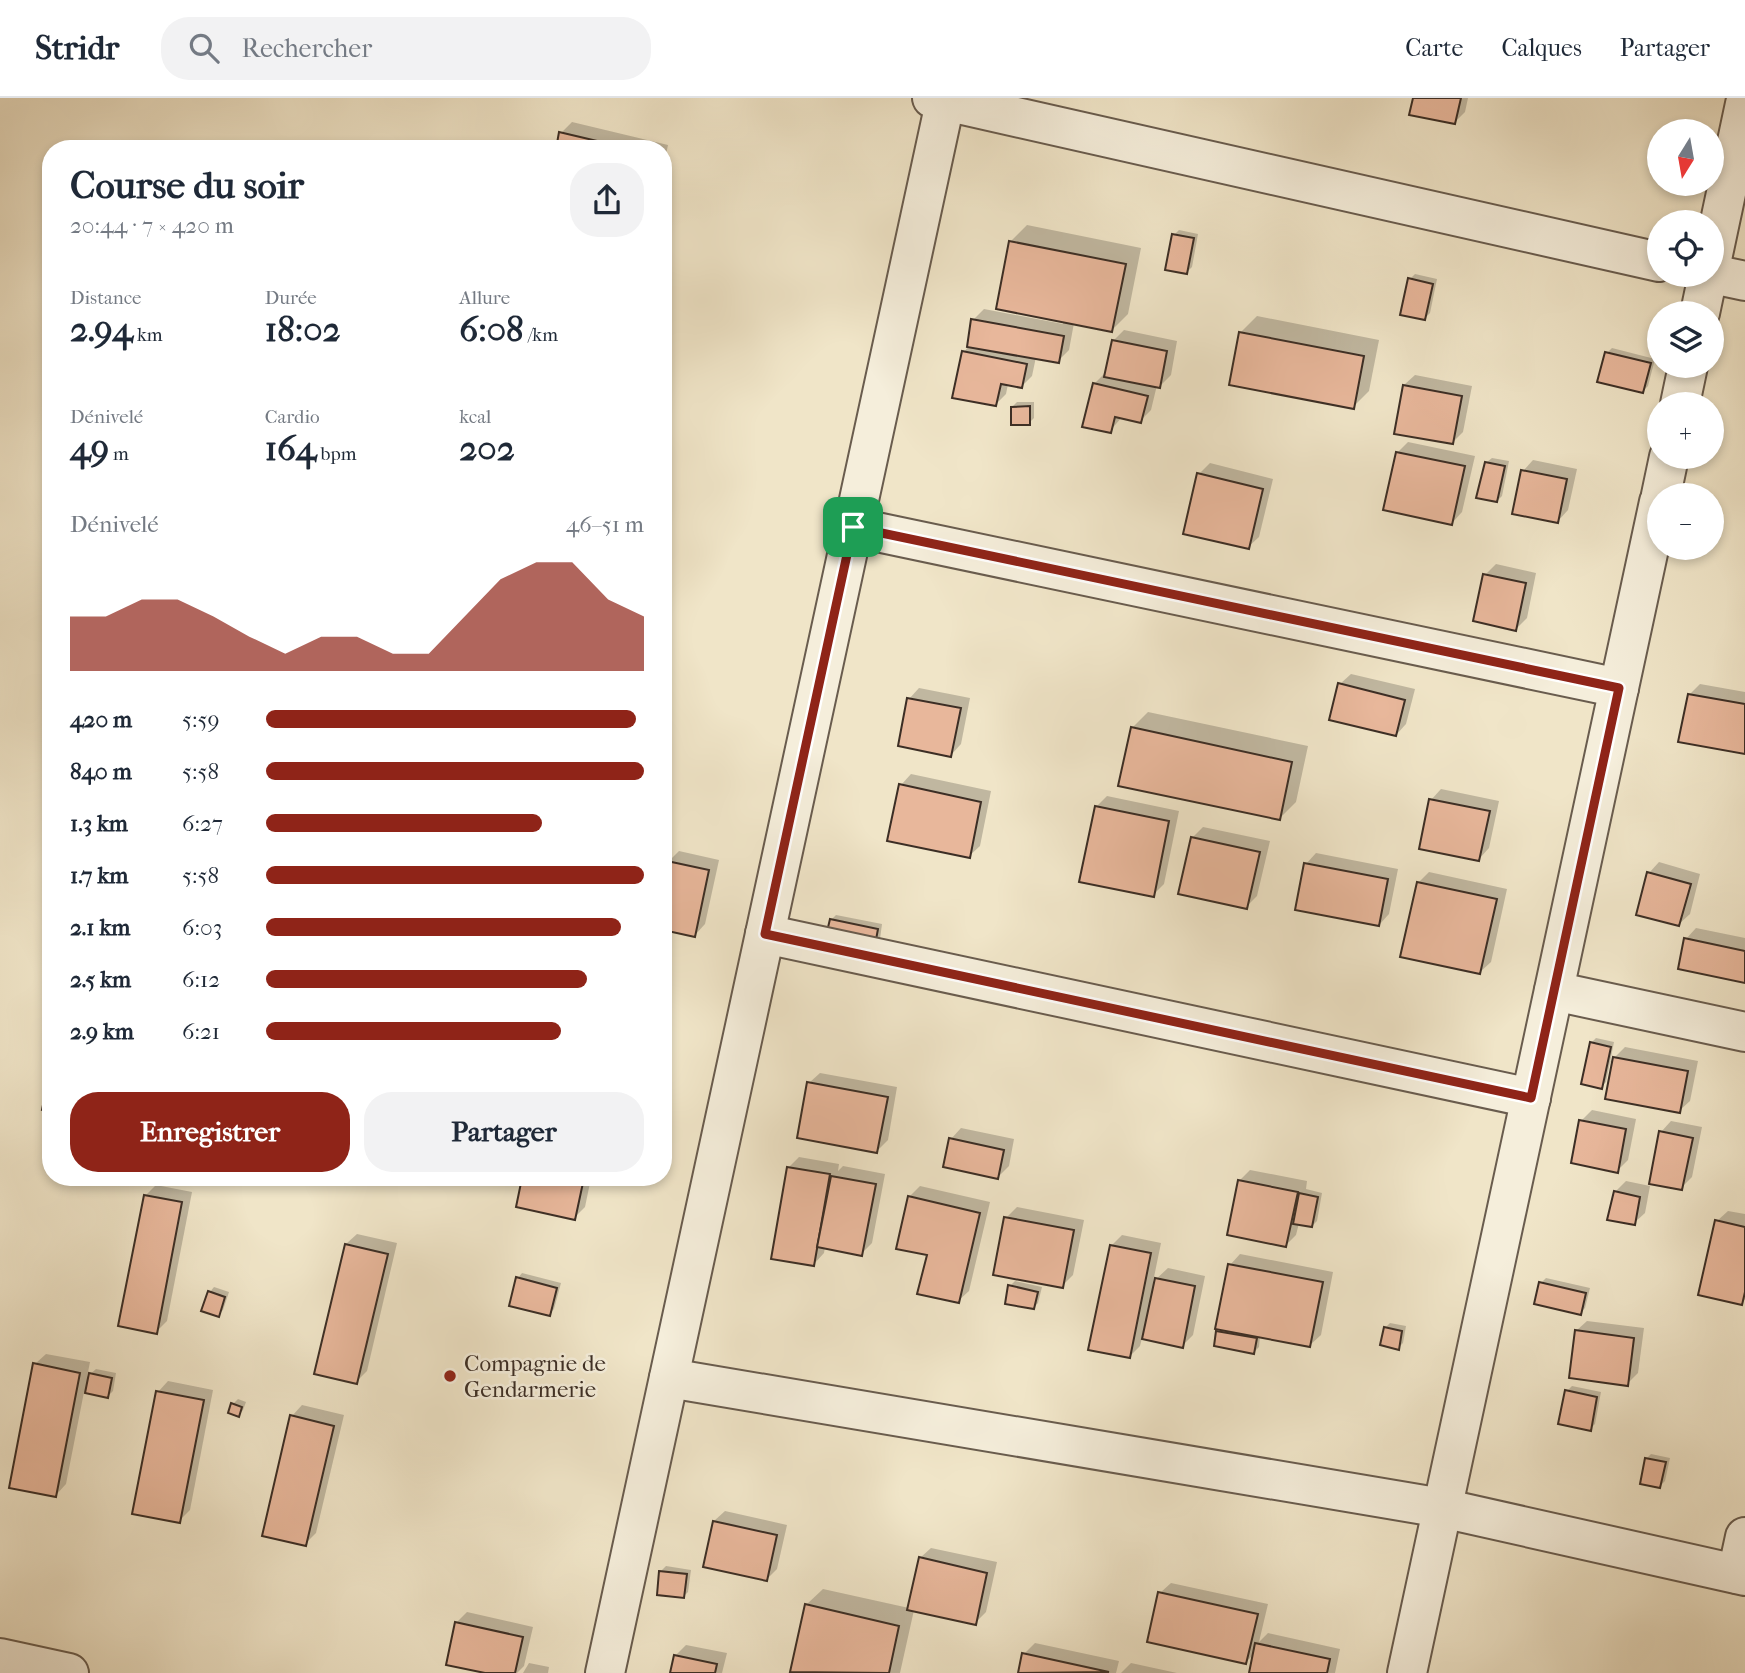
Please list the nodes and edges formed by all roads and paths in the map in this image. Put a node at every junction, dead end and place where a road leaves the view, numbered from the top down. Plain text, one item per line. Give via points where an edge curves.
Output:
1 (941, 99) edge
2 (1745, 104) edge
3 (1722, 210) edge
4 (1647, 259) edge
5 (1724, 277) edge
6 (1745, 281) edge
7 (853, 527) junction
8 (1647, 558) edge
9 (1619, 688) junction
10 (765, 934) junction
11 (1554, 991) junction
12 (1745, 1032) edge
13 (1531, 1098) junction
14 (669, 1378) junction
15 (1442, 1508) junction
16 (1745, 1536) edge
17 (1741, 1575) edge
18 (0, 1658) edge
19 (69, 1673) edge
20 (605, 1673) edge
21 (1407, 1673) edge

1 - 4 street
1 - 7 street
2 - 3 street
5 - 6 street
7 - 9 street
7 - 10 street
8 - 9 street
9 - 11 street
10 - 13 street
10 - 14 street
11 - 12 street
11 - 13 street
13 - 15 street
14 - 15 street
14 - 20 street
15 - 17 street
15 - 21 street
16 - 17 street
18 - 19 street

